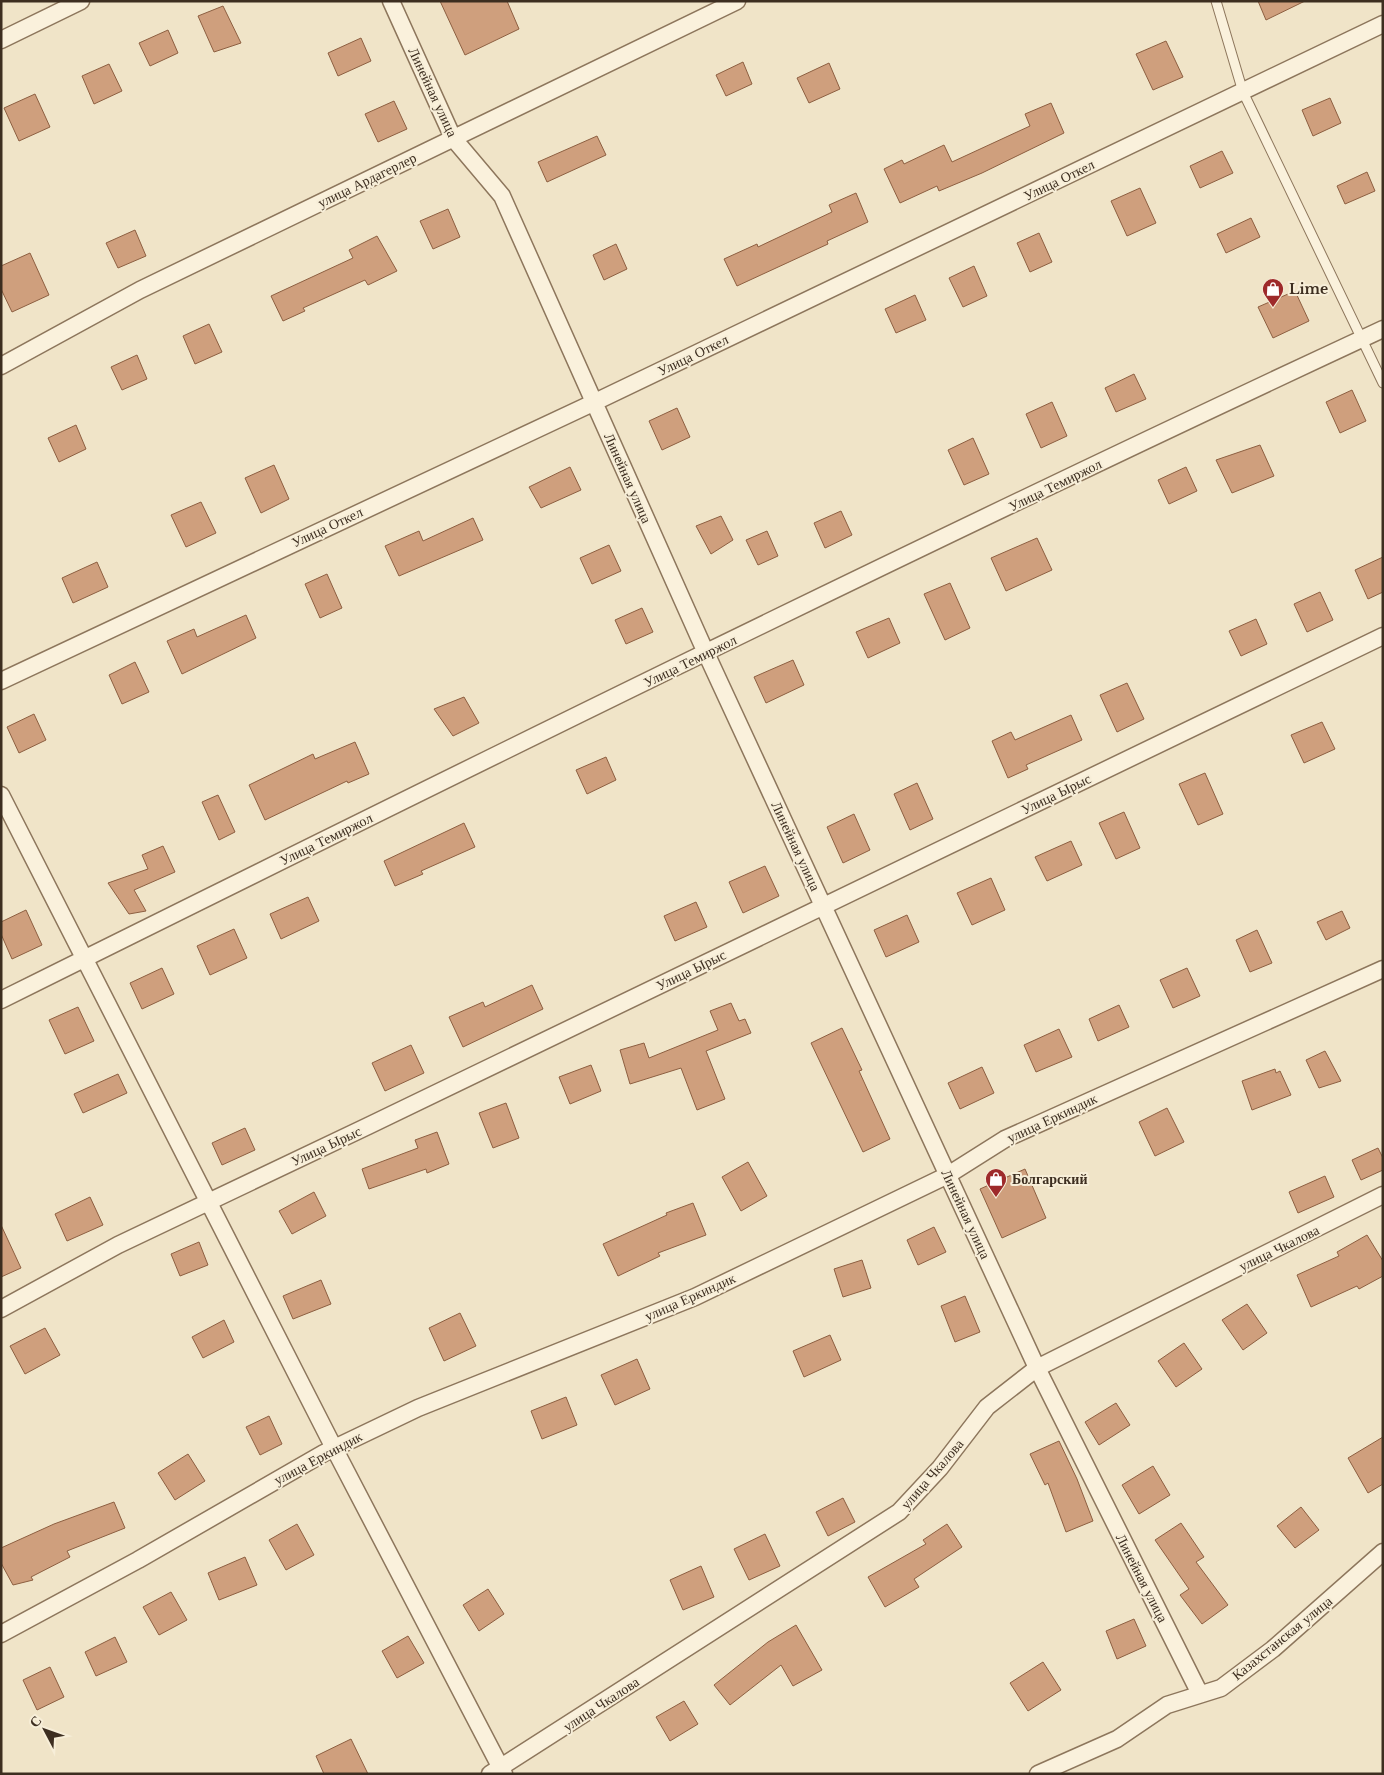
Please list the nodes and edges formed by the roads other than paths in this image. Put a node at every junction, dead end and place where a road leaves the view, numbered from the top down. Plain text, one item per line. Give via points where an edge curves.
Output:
1 (81, 1) edge
2 (391, 1) edge
3 (737, 1) edge
4 (1216, 1) edge
5 (1383, 24) edge
6 (1, 40) edge
7 (1243, 92) junction
8 (453, 138) junction
9 (1383, 329) edge
10 (1360, 339) junction
11 (1, 366) edge
12 (1383, 383) edge
13 (595, 402) junction
14 (1383, 636) edge
15 (706, 653) junction
16 (1, 680) edge
17 (1, 795) edge
18 (824, 906) junction
19 (86, 958) junction
20 (1383, 969) edge
21 (1, 1000) edge
22 (948, 1175) junction
23 (1383, 1195) edge
24 (210, 1201) junction
25 (1, 1309) edge
26 (1036, 1368) junction
27 (334, 1448) junction
28 (1383, 1552) edge
29 (1, 1634) edge
30 (1200, 1694) junction
31 (498, 1772) edge
32 (1038, 1774) edge

1 - 6 street
2 - 8 street, Линейная улица
3 - 8 street, улица Ардагерлер
4 - 7 lane
5 - 7 street, Улица Откел
7 - 10 lane
7 - 13 street, Улица Откел
8 - 11 street, улица Ардагерлер via 140,290
8 - 13 street, Линейная улица via 502,196
9 - 10 street, Улица Темиржол
10 - 12 lane
10 - 15 street, Улица Темиржол
13 - 15 street, Линейная улица
13 - 16 street, Улица Откел
14 - 18 street, Улица Ырыс
15 - 18 street, Линейная улица
15 - 19 street, Улица Темиржол
17 - 19 street
18 - 22 street, Линейная улица
18 - 24 street, Улица Ырыс
19 - 21 street, Улица Темиржол
19 - 24 street
20 - 22 street, улица Еркиндик via 1005,1139
22 - 26 street, Линейная улица
22 - 27 street, улица Еркиндик via 695,1297 418,1408
23 - 26 street, улица Чкалова
24 - 25 street, Улица Ырыс via 118,1245
24 - 27 street
26 - 30 street, Линейная улица
26 - 31 street, улица Чкалова via 987,1407 940,1468 899,1512
27 - 29 street, улица Еркиндик
27 - 31 street
28 - 30 street, Казахстанская улица via 1273,1649 1221,1688
30 - 32 street, Казахстанская улица via 1167,1704 1117,1739

